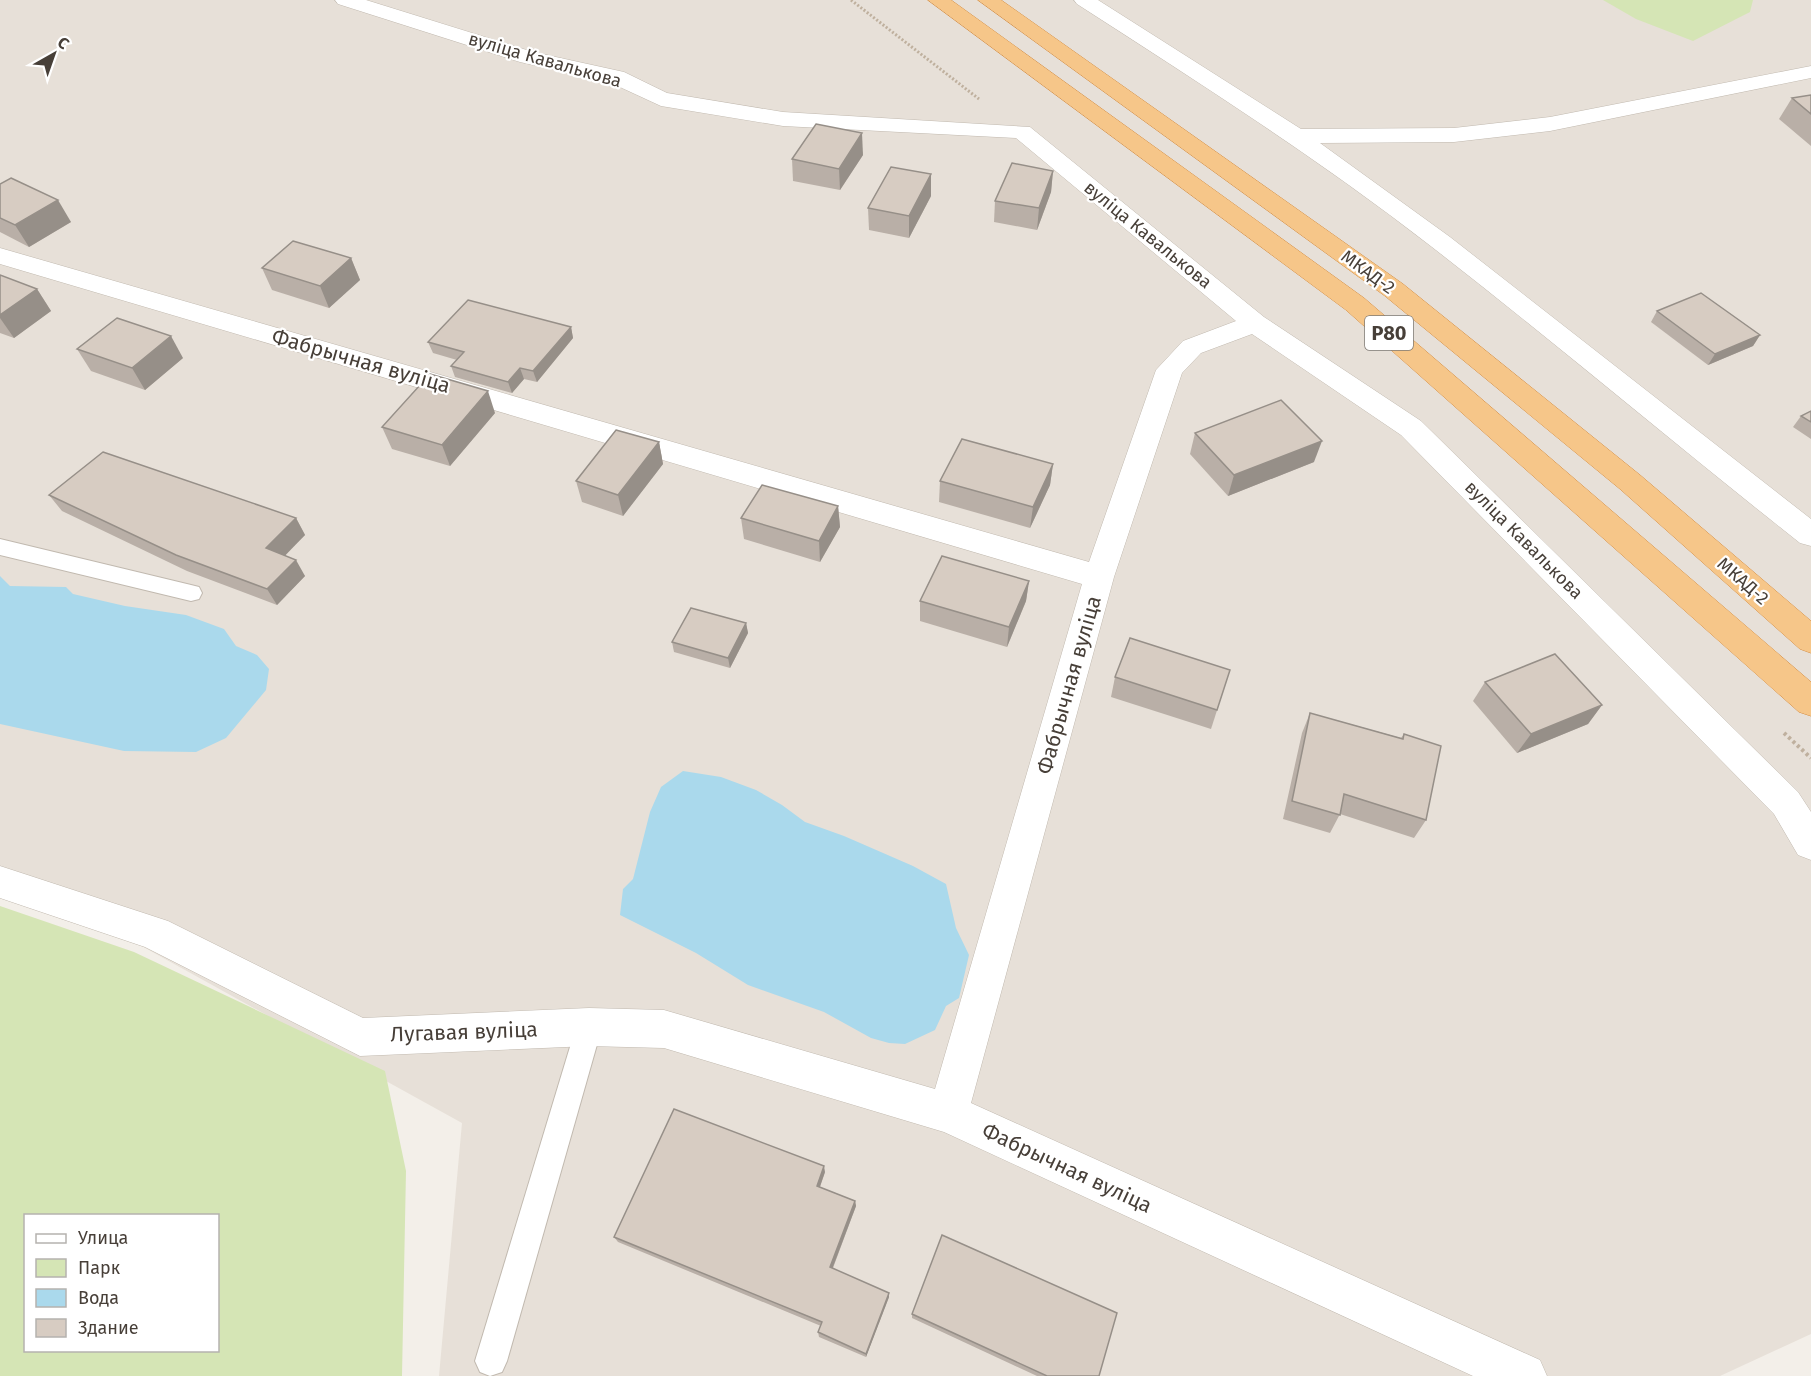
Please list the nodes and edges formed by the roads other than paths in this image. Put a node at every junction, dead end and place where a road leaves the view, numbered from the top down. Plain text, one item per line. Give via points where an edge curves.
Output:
1 (345, 0) edge
2 (938, 0) edge
3 (988, 0) edge
4 (1084, 0) edge
5 (1811, 72) edge
6 (1296, 136) junction
7 (0, 256) edge
8 (1255, 323) junction
9 (1811, 535) edge
10 (0, 548) edge
11 (1099, 577) junction
12 (190, 593) dead end
13 (1811, 640) edge
14 (1811, 702) edge
15 (1811, 844) edge
16 (0, 882) edge
17 (589, 1027) junction
18 (948, 1113) junction
19 (491, 1361) dead end
20 (1524, 1376) edge

1 - 8 street, вуліца Кавалькова via 528,57 616,77 660,99 783,119 1022,132
2 - 14 highway, Р80 via 1355,304
3 - 13 highway, МКАД-2 / Р80 via 1394,290 1630,482
4 - 6 street
5 - 6 street via 1550,124 1454,135
6 - 9 street via 1441,242
7 - 11 street, Фабрычная вуліца
8 - 11 street via 1192,347 1170,370
8 - 15 street, вуліца Кавалькова via 1411,428 1786,803
10 - 12 lane
11 - 18 street, Фабрычная вуліца
16 - 17 street, Лугавая вуліца via 155,933 360,1036
17 - 18 street, Лугавая вуліца via 664,1029
17 - 19 lane
18 - 20 street, Фабрычная вуліца

